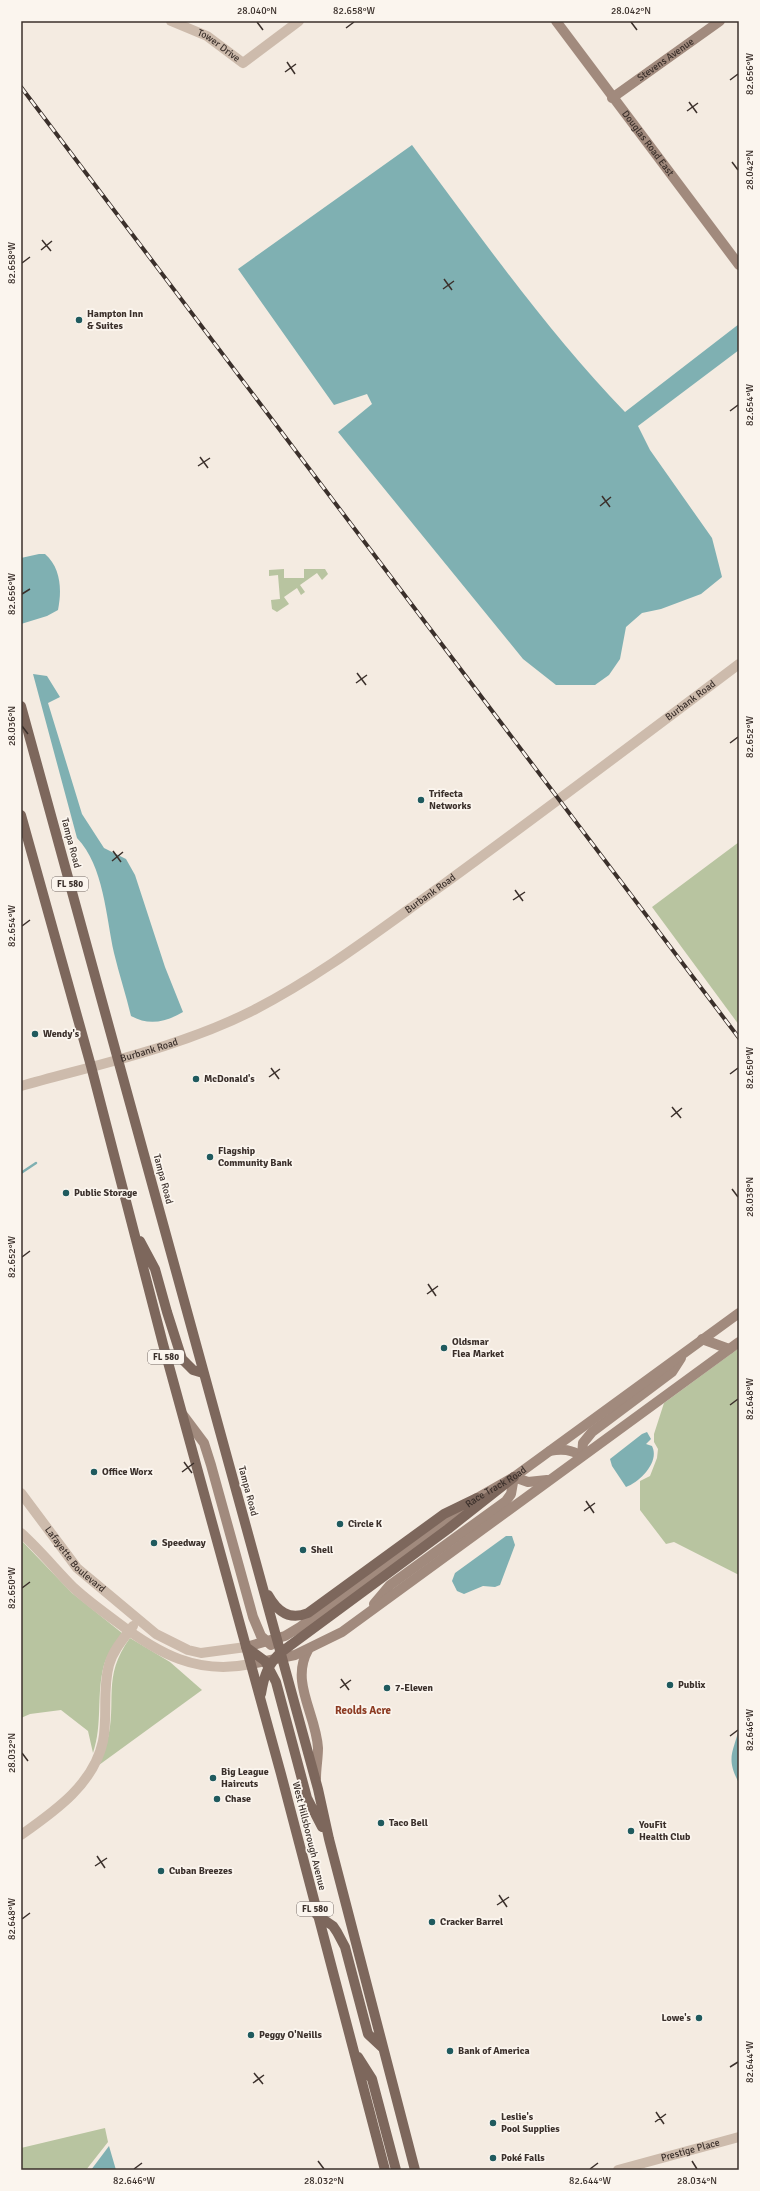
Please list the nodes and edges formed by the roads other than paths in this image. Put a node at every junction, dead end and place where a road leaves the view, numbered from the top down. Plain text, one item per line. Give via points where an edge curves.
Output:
1 (171, 21) edge
2 (299, 21) edge
3 (556, 21) edge
4 (720, 21) edge
5 (612, 98) junction
6 (739, 265) edge
7 (739, 664) edge
8 (21, 706) edge
9 (21, 815) edge
10 (118, 1061) junction
11 (90, 1066) junction
12 (21, 1086) edge
13 (132, 1227) junction
14 (739, 1313) edge
15 (702, 1339) junction
16 (739, 1342) edge
17 (729, 1349) junction
18 (686, 1352) junction
19 (203, 1373) junction
20 (182, 1414) junction
21 (549, 1451) junction
22 (582, 1456) junction
23 (514, 1476) junction
24 (552, 1479) junction
25 (21, 1493) edge
26 (477, 1498) junction
27 (21, 1533) edge
28 (261, 1584) junction
29 (365, 1615) junction
30 (137, 1620) junction
31 (129, 1632) junction
32 (246, 1647) junction
33 (308, 1650) junction
34 (275, 1653) junction
35 (251, 1664) junction
36 (260, 1698) junction
37 (316, 1780) junction
38 (21, 1835) edge
39 (329, 1839) junction
40 (317, 1915) junction
41 (353, 2048) junction
42 (383, 2048) junction
43 (739, 2137) edge
44 (384, 2170) edge
45 (396, 2170) edge
46 (415, 2170) edge
47 (618, 2170) edge

1 - 2 street, Tower Drive via 207,36 243,62
3 - 5 main road, Douglas Road East
4 - 5 main road, Stevens Avenue
5 - 6 main road, Douglas Road East
7 - 10 street, Burbank Road via 533,819 320,971 252,1011
8 - 10 main road, Tampa Road / FL 580
9 - 11 main road, FL 580
10 - 11 street, Burbank Road
10 - 19 main road, Tampa Road / FL 580
11 - 12 street, Burbank Road
11 - 13 main road, FL 580
13 - 19 main road via 155,1269 182,1359 193,1370
13 - 20 main road, FL 580
14 - 15 main road, Race Track Road
15 - 17 main road
15 - 18 main road, Race Track Road
16 - 17 main road, Race Track Road
17 - 22 main road, Race Track Road
18 - 21 main road, Race Track Road
18 - 22 main road via 672,1372 592,1432 584,1443
19 - 28 main road, Tampa Road / FL 580
20 - 32 main road, FL 580
20 - 34 main road via 204,1443 253,1617 260,1636
21 - 22 main road via 572,1450
21 - 23 main road, Race Track Road
22 - 24 main road, Race Track Road
23 - 24 main road via 528,1482
23 - 26 main road, Race Track Road
23 - 29 main road via 512,1494 506,1500 390,1584
23 - 34 main road via 448,1528
24 - 29 main road, Race Track Road
25 - 30 street, Lafayette Boulevard via 77,1568
26 - 28 main road via 444,1514 300,1617 292,1617 275,1607
26 - 34 main road, Race Track Road via 300,1627
27 - 31 street, Lafayette Boulevard via 75,1589
28 - 34 main road, Tampa Road / FL 580
29 - 33 main road, Race Track Road via 342,1632
30 - 31 street
30 - 32 street, Lafayette Boulevard via 171,1643 188,1650 201,1653
31 - 35 street, Lafayette Boulevard via 155,1649 190,1663 229,1668
31 - 38 street via 109,1664 102,1741 95,1762 83,1784 50,1814
32 - 34 main road
32 - 34 main road, Race Track Road
32 - 35 main road, West Hillsborough Avenue / FL 580
33 - 34 main road, Race Track Road
33 - 37 main road via 301,1662 300,1676 318,1747
34 - 35 main road, Race Track Road
34 - 36 main road via 264,1676
34 - 37 main road, West Hillsborough Avenue / FL 580
34 - 39 main road via 276,1682 307,1798
35 - 36 main road, West Hillsborough Avenue / FL 580
36 - 40 main road, West Hillsborough Avenue / FL 580
37 - 39 main road, West Hillsborough Avenue / FL 580
39 - 42 main road, West Hillsborough Avenue / FL 580
40 - 41 main road, West Hillsborough Avenue / FL 580
40 - 42 main road via 334,1926 345,1947 368,2034
41 - 44 main road, West Hillsborough Avenue / FL 580
41 - 45 main road via 372,2079
42 - 46 main road, West Hillsborough Avenue / FL 580
43 - 47 street, Prestige Place

